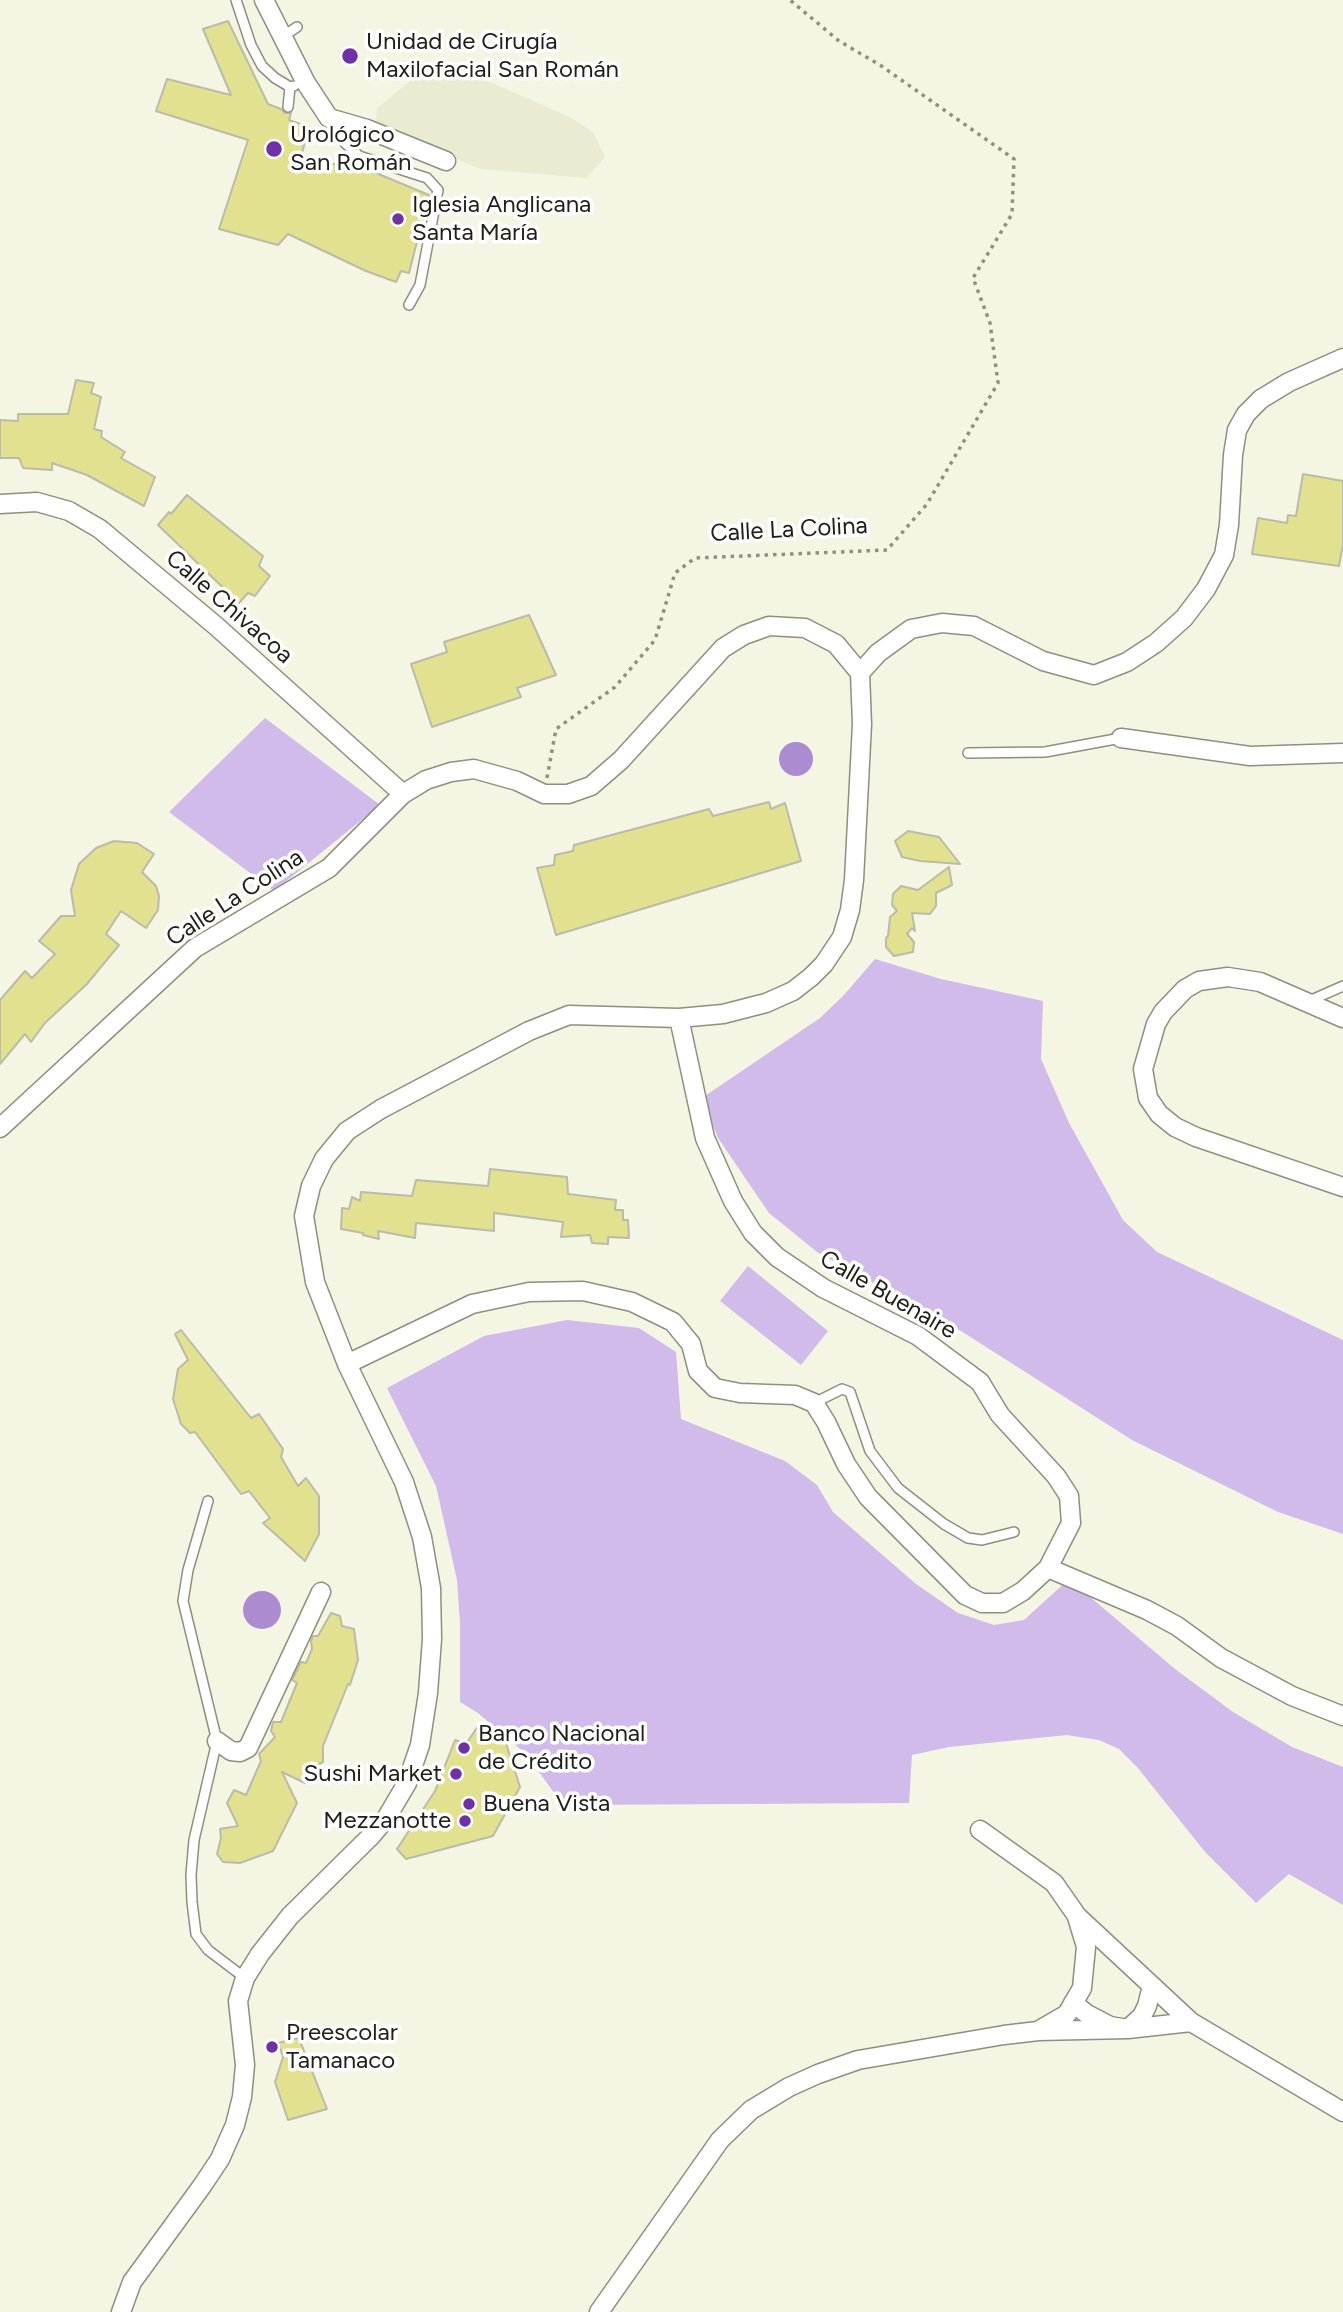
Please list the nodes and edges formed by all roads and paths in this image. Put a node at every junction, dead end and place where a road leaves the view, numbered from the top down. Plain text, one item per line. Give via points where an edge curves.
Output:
1 (236, 0) edge
2 (264, 0) edge
3 (790, 0) edge
4 (298, 85) junction
5 (288, 107) dead end
6 (329, 118) junction
7 (446, 161) dead end
8 (409, 305) dead end
9 (1343, 358) edge
10 (0, 504) edge
11 (860, 673) junction
12 (1121, 738) joint
13 (968, 753) dead end
14 (1343, 753) edge
15 (402, 794) junction
16 (544, 794) junction
17 (1343, 986) edge
18 (1307, 1002) junction
19 (679, 1018) junction
20 (1343, 1018) edge
21 (0, 1128) edge
22 (1343, 1187) edge
23 (347, 1364) junction
24 (814, 1403) junction
25 (208, 1501) dead end
26 (1014, 1532) dead end
27 (1048, 1568) junction
28 (321, 1592) dead end
29 (1343, 1717) edge
30 (217, 1741) junction
31 (980, 1830) dead end
32 (1077, 1916) junction
33 (245, 1978) junction
34 (1152, 1986) junction
35 (1073, 2003) junction
36 (1191, 2022) junction
37 (1128, 2029) junction
38 (1038, 2031) junction
39 (1343, 2112) edge
40 (121, 2312) edge
41 (599, 2312) edge

1 - 4 lane via 262,66 275,78
2 - 4 street via 290,32
3 - 16 path, Calle La Colina via 839,41 1014,159 1012,214 973,278 990,323 998,383 927,504 887,550 695,558 675,573 655,640 615,687 556,729
4 - 5 lane
4 - 6 street
6 - 7 street
6 - 8 lane via 359,156 427,178 438,190 420,285
9 - 11 street via 1289,382 1246,414 1237,430 1233,455 1224,555 1184,618 1137,656 1094,674 1043,661 974,626 942,623 911,629
10 - 15 street, Calle Chivacoa via 37,502 100,529 216,625
11 - 16 street via 836,644 805,628 769,626 744,635 723,648 621,760 591,786 568,794
11 - 19 street via 854,880 842,937 824,964 793,991 723,1014
12 - 13 lane via 1045,752
12 - 14 street via 1250,756
15 - 16 street, Calle La Colina via 426,780 474,769
15 - 21 street, Calle La Colina via 329,868 195,948
17 - 18 lane
18 - 20 street
18 - 22 street via 1260,982 1228,977 1207,979 1185,989 1156,1024 1143,1069 1144,1083 1158,1114 1175,1127
19 - 23 street via 569,1015 440,1077 347,1131 324,1158 304,1216 315,1282
19 - 27 street, Calle Buenaire via 705,1138 753,1233 777,1257 823,1288 918,1336 980,1382 1000,1415 1069,1496 1071,1523
23 - 24 street via 472,1304 529,1292 583,1292 632,1302 673,1322 691,1345 698,1371 715,1388 794,1395
23 - 33 street via 399,1471 422,1536 431,1588 432,1639 420,1745 407,1783 387,1817 290,1916
24 - 26 lane via 842,1389 850,1392 870,1451 898,1488 944,1524 968,1538 982,1540
24 - 27 street, Calle Buenaire via 868,1497 965,1595 982,1603 1003,1603
25 - 30 lane via 183,1601
27 - 29 street via 1147,1610 1221,1658
28 - 30 street via 248,1748 231,1751
30 - 33 lane via 194,1840 191,1875 196,1934 208,1950
31 - 32 street via 1054,1883
32 - 34 street
32 - 35 street via 1086,1947 1082,1988
33 - 40 street via 238,2001 245,2065 235,2125 220,2159 132,2282
34 - 36 street
34 - 37 street via 1142,2016
35 - 37 street via 1110,2026
35 - 38 street via 1067,2014
36 - 37 street
36 - 39 street
37 - 38 street
38 - 41 street via 858,2060 789,2087 751,2110 720,2140

